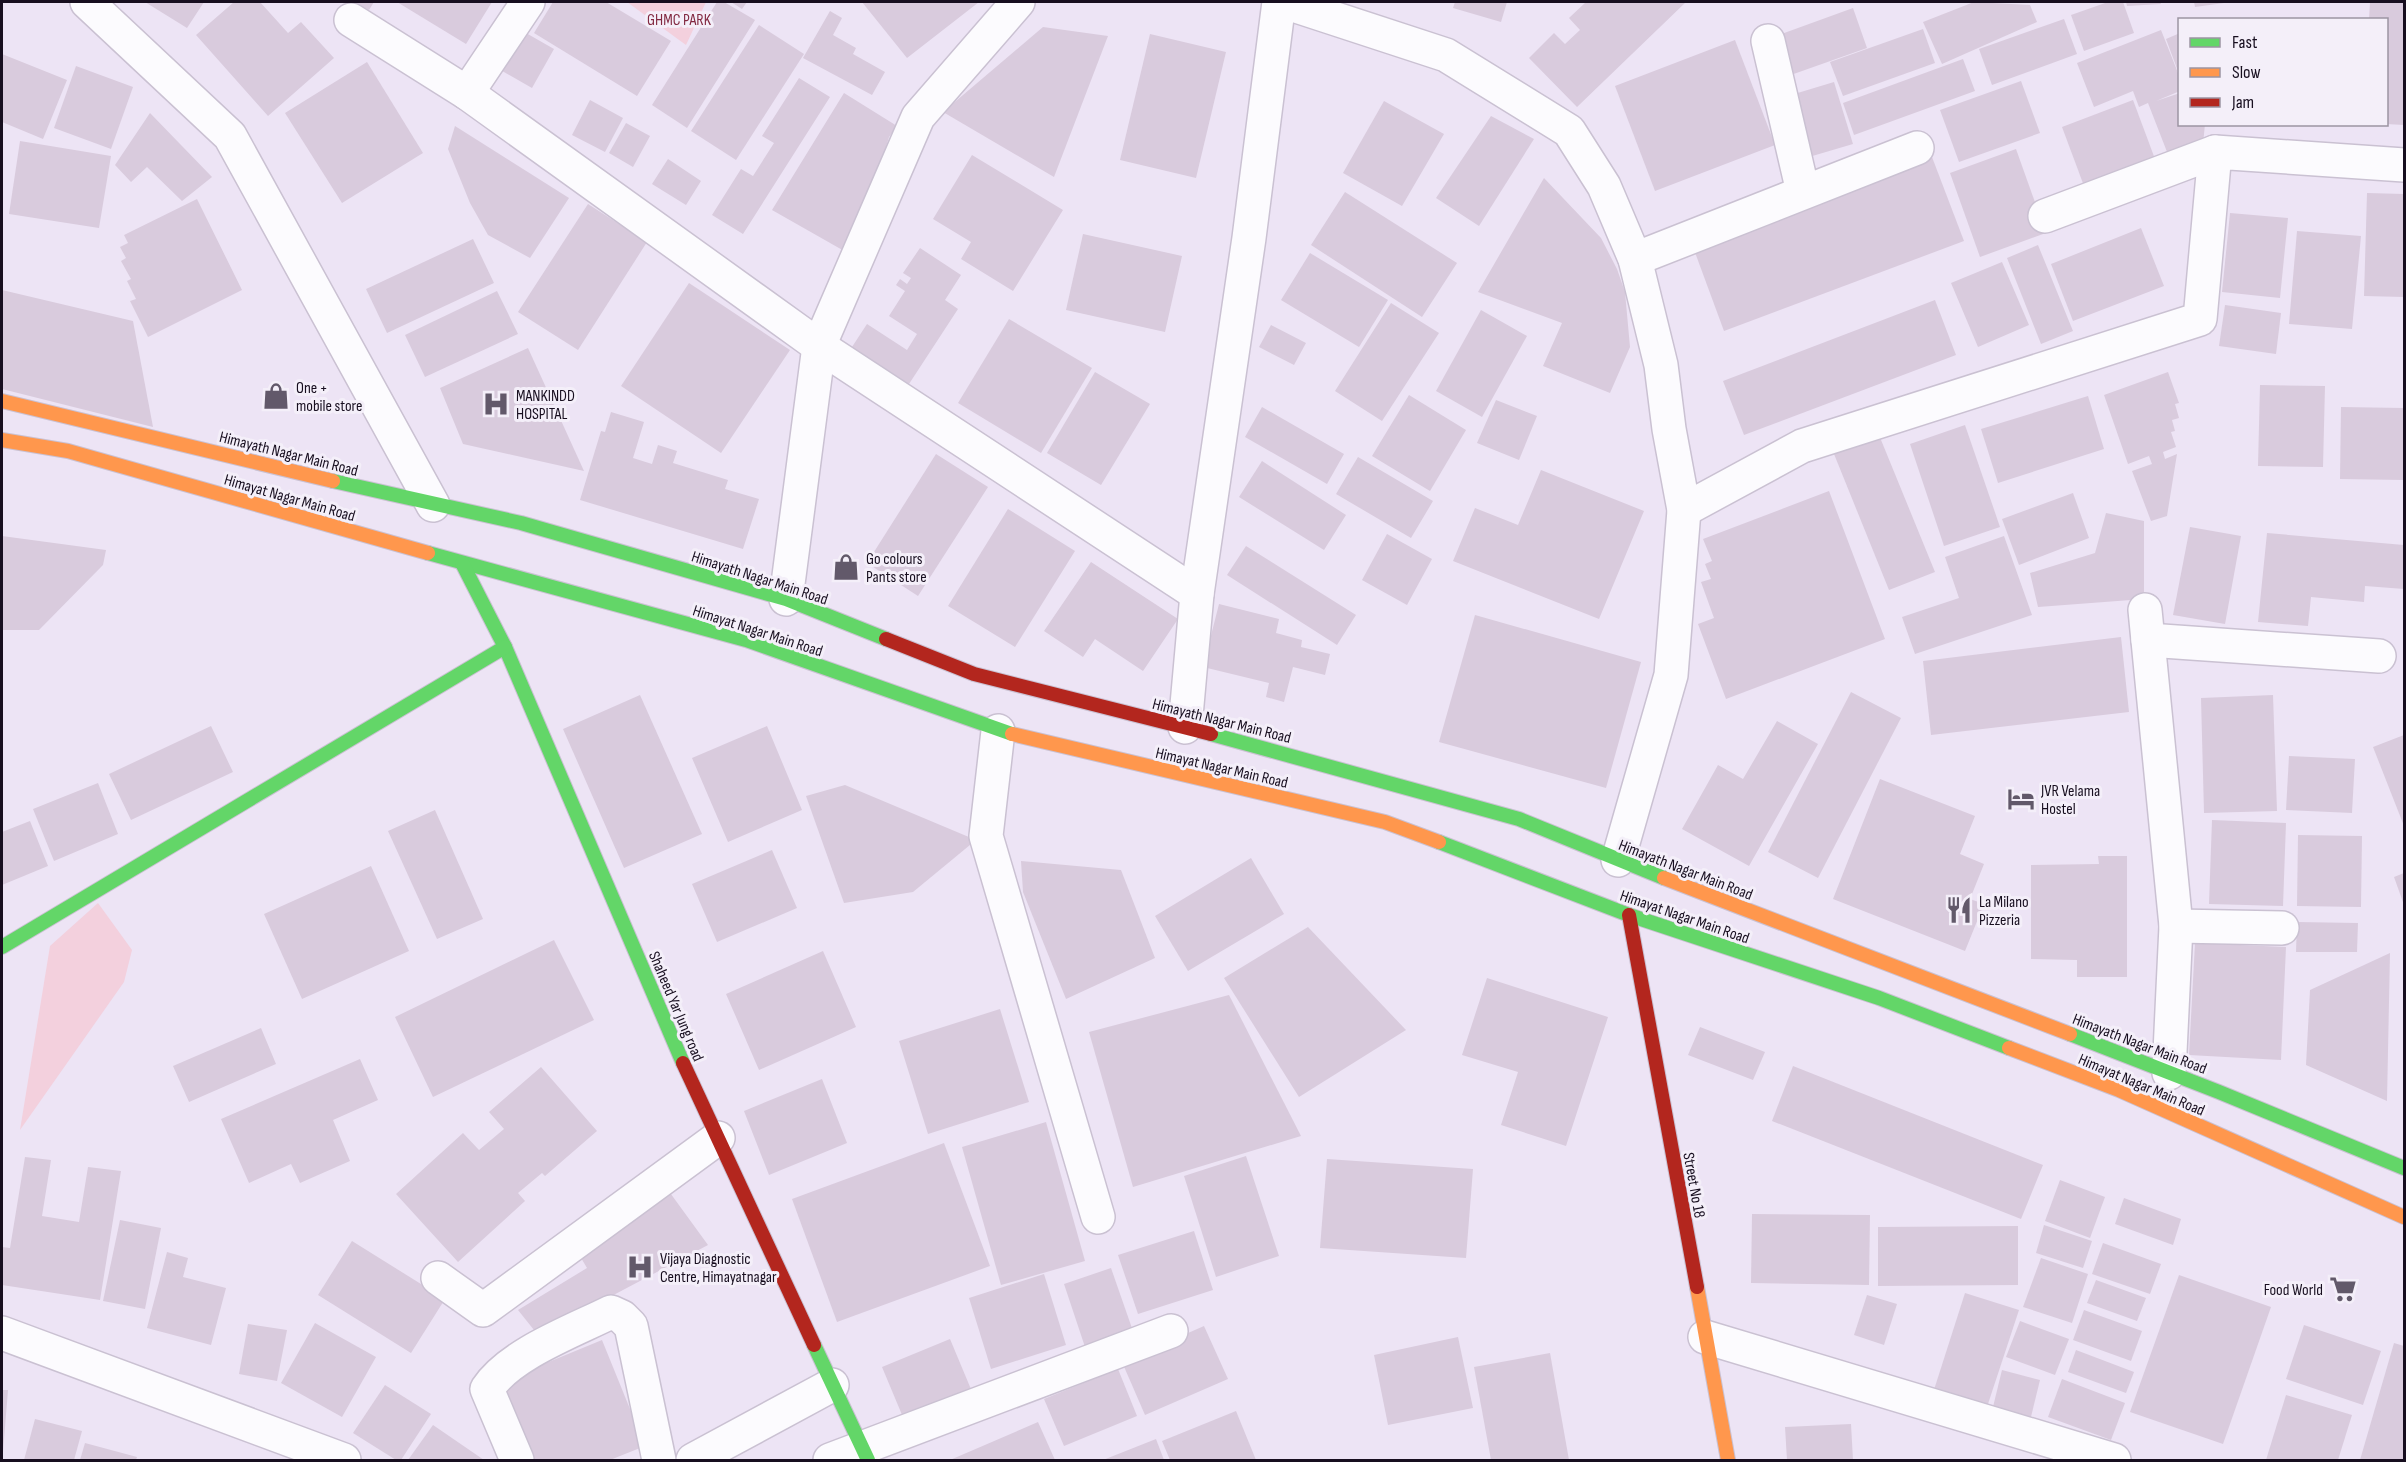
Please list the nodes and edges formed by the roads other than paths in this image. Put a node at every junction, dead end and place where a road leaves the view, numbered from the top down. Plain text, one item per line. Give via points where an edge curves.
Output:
1 (87, 2) edge
2 (528, 2) edge
3 (1018, 2) edge
4 (1279, 2) edge
5 (1284, 2) edge
6 (351, 20) dead end
7 (1768, 41) dead end
8 (467, 93) junction
9 (1917, 148) dead end
10 (2215, 152) junction
11 (2404, 165) edge
12 (1803, 192) junction
13 (2045, 216) dead end
14 (1635, 259) junction
15 (819, 346) junction
16 (2, 401) edge
17 (2, 440) edge
18 (435, 510) junction
19 (1684, 510) junction
20 (452, 544) dead end
21 (462, 563) junction
22 (1197, 594) junction
23 (786, 599) junction
24 (505, 647) junction
25 (2379, 656) dead end
26 (1185, 727) junction
27 (998, 731) junction
28 (1618, 860) junction
29 (1629, 915) junction
30 (2176, 926) junction
31 (2282, 928) dead end
32 (2, 947) edge
33 (2169, 1072) junction
34 (718, 1138) junction
35 (2404, 1168) edge
36 (1098, 1217) dead end
37 (2404, 1217) edge
38 (438, 1278) dead end
39 (1171, 1331) dead end
40 (2, 1333) edge
41 (1706, 1336) junction
42 (832, 1385) junction
43 (864, 1454) edge
44 (344, 1461) edge
45 (517, 1461) edge
46 (659, 1461) edge
47 (693, 1461) edge
48 (830, 1461) edge
49 (1728, 1461) edge
50 (2114, 1461) edge

1 - 18 street via 230,136
2 - 8 street
3 - 15 street via 918,117
4 - 22 street
5 - 14 street via 1446,55 1569,131 1604,186
6 - 8 street
7 - 12 street
8 - 15 street
9 - 12 street
10 - 11 street
10 - 13 street
10 - 19 street via 2199,319 1802,446
12 - 14 street
14 - 19 street via 1661,365
15 - 22 street
15 - 23 street
16 - 18 main road, Himayath Nagar Main Road
17 - 21 main road, Himayat Nagar Main Road via 68,451
18 - 23 main road, Himayath Nagar Main Road via 521,523
19 - 28 street via 1671,675
20 - 21 main road, Shaheed Yar Jung road
21 - 24 main road, Shaheed Yar Jung road
21 - 27 main road, Himayat Nagar Main Road via 746,640
22 - 26 street
23 - 26 main road, Himayath Nagar Main Road via 974,674
24 - 32 main road
24 - 34 main road, Shaheed Yar Jung road
25 - 30 street via 2146,625
26 - 28 main road, Himayath Nagar Main Road via 1519,819
27 - 29 main road, Himayat Nagar Main Road via 1385,822
27 - 36 street via 986,836
28 - 33 main road, Himayath Nagar Main Road
29 - 37 main road, Himayat Nagar Main Road via 1879,998 2119,1090
29 - 41 main road, Street No 18
30 - 31 street
30 - 33 street
33 - 35 main road, Himayath Nagar Main Road
34 - 38 street via 483,1310
34 - 42 main road, Shaheed Yar Jung road
39 - 43 street
40 - 44 street
41 - 49 main road, Street No 18
41 - 50 street
42 - 43 main road, Shaheed Yar Jung road
42 - 47 street
43 - 48 street
45 - 46 street via 487,1389 496,1375 521,1357 611,1312 631,1326

